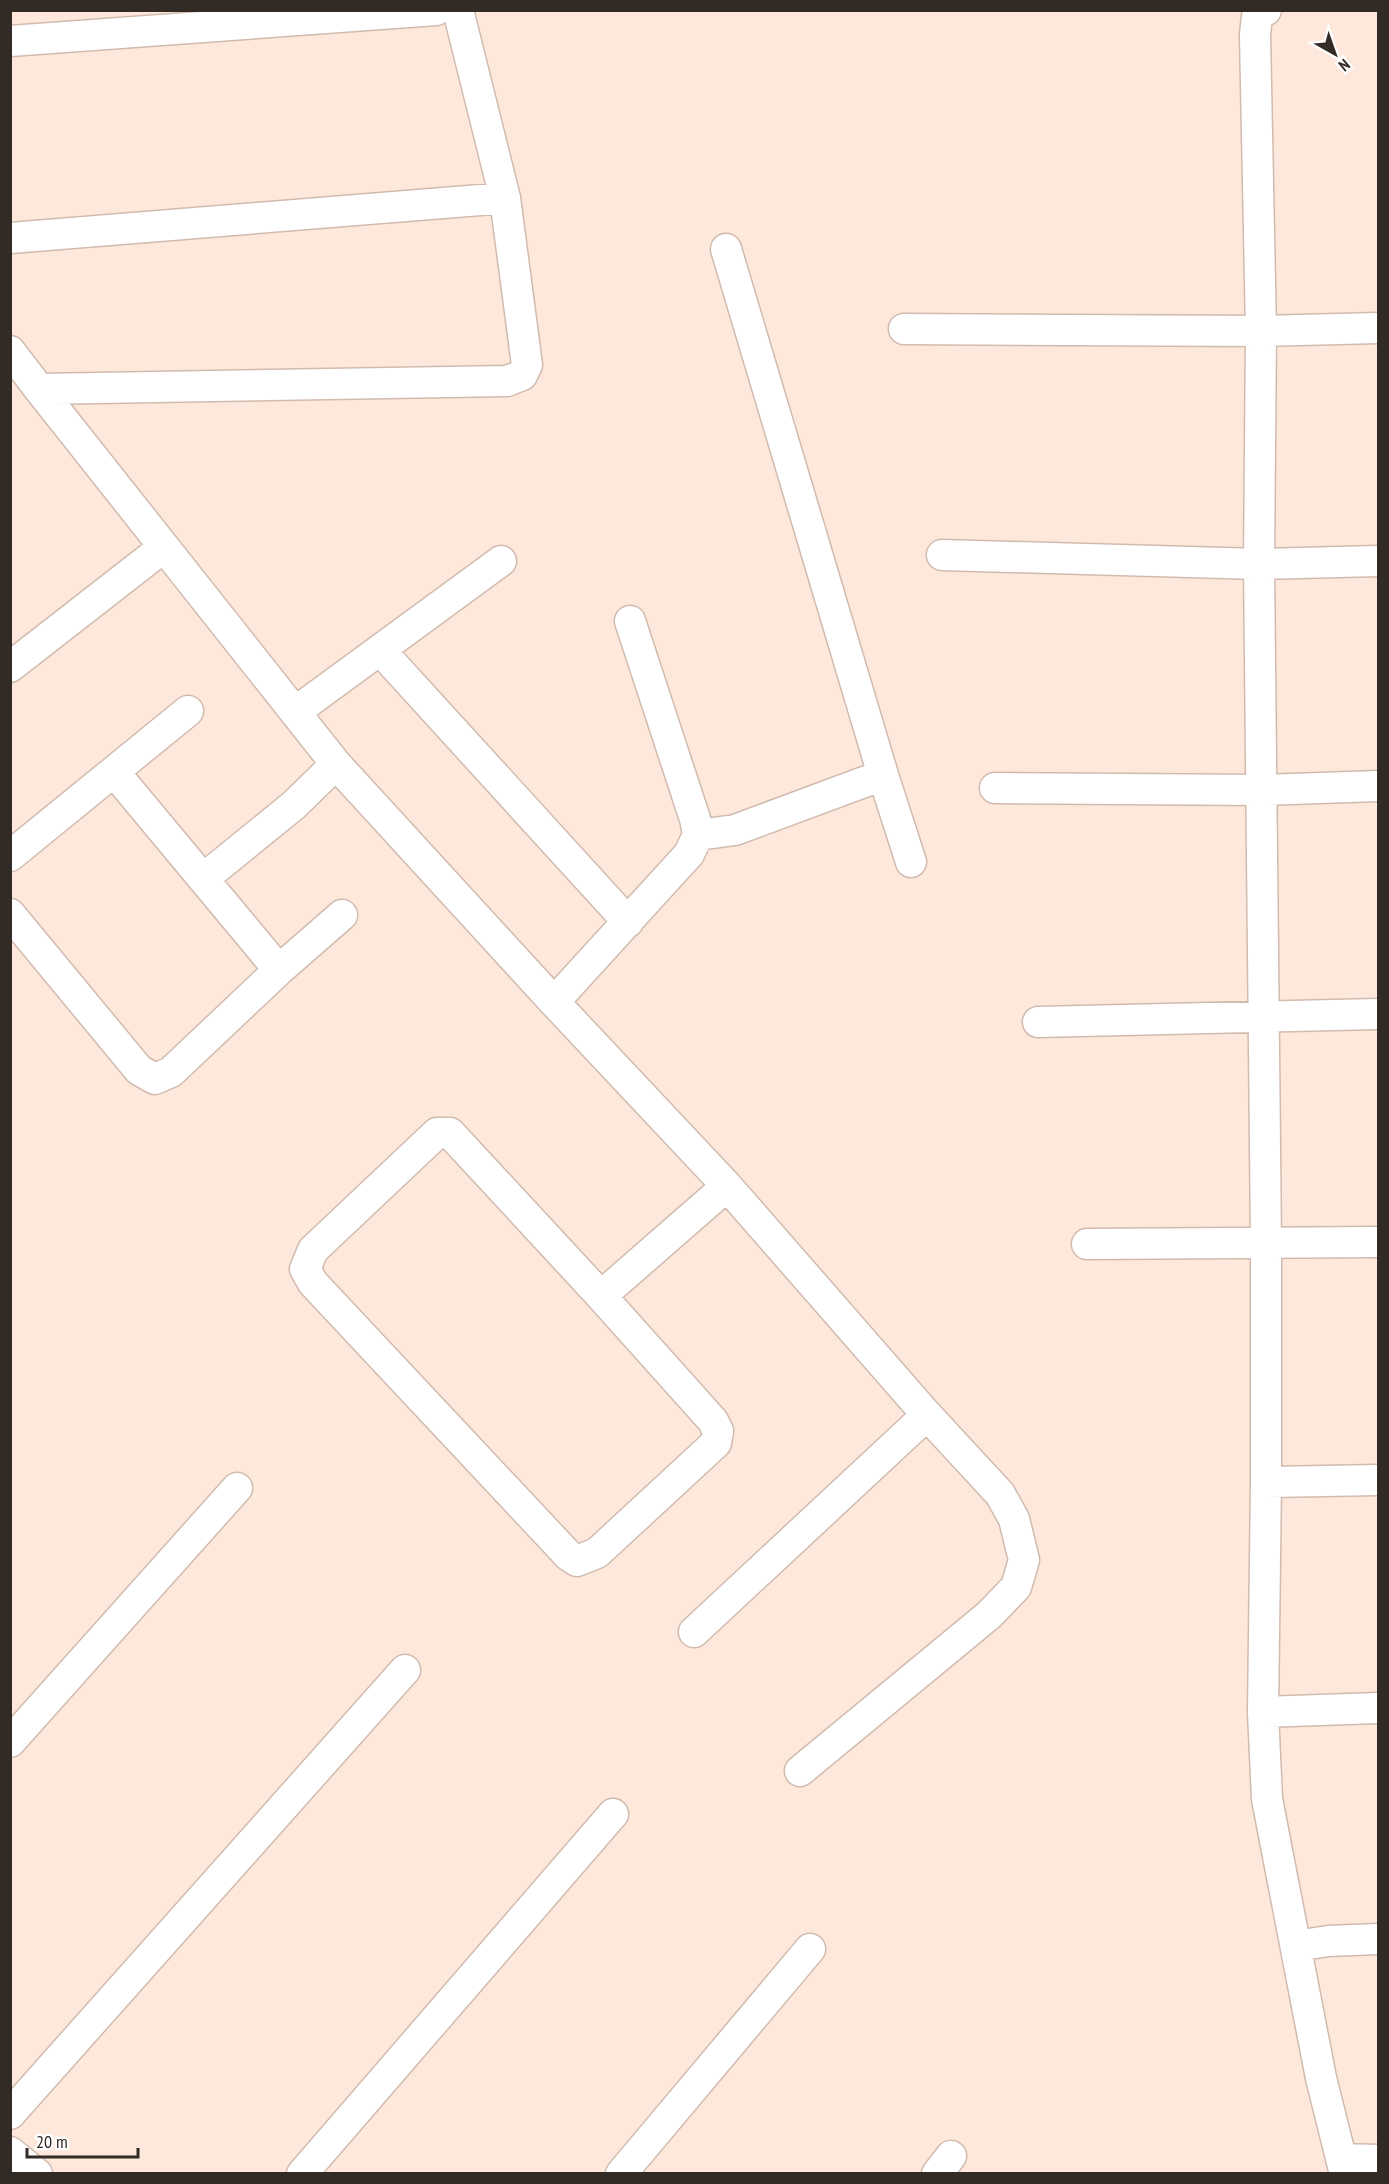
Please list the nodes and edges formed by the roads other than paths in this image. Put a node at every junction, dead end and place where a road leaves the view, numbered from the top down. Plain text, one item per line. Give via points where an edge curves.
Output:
1 (436, 10) edge
2 (458, 10) edge
3 (1266, 10) edge
4 (10, 41) edge
5 (505, 198) junction
6 (10, 238) edge
7 (726, 249) dead end
8 (1378, 328) edge
9 (904, 329) dead end
10 (1261, 331) junction
11 (10, 351) edge
12 (39, 389) junction
13 (164, 547) junction
14 (942, 555) dead end
15 (501, 561) dead end
16 (1378, 561) edge
17 (1259, 564) junction
18 (630, 621) dead end
19 (380, 650) junction
20 (10, 667) edge
21 (188, 711) dead end
22 (295, 712) junction
23 (336, 764) junction
24 (115, 772) junction
25 (883, 775) junction
26 (1378, 786) edge
27 (995, 788) dead end
28 (1260, 790) junction
29 (698, 835) junction
30 (10, 856) edge
31 (911, 862) dead end
32 (203, 879) junction
33 (10, 914) edge
34 (342, 915) dead end
35 (628, 922) junction
36 (279, 970) junction
37 (554, 1002) junction
38 (1378, 1014) edge
39 (1264, 1017) junction
40 (1038, 1022) dead end
41 (727, 1186) junction
42 (1378, 1242) edge
43 (1266, 1243) junction
44 (1087, 1244) dead end
45 (601, 1296) junction
46 (927, 1415) junction
47 (1378, 1480) edge
48 (1266, 1482) junction
49 (237, 1488) dead end
50 (694, 1632) dead end
51 (405, 1670) dead end
52 (1378, 1708) edge
53 (1263, 1712) junction
54 (10, 1742) edge
55 (800, 1771) dead end
56 (613, 1814) dead end
57 (1378, 1939) edge
58 (1296, 1946) junction
59 (810, 1949) dead end
60 (10, 2114) edge
61 (10, 2152) edge
62 (1378, 2160) edge
63 (1343, 2166) edge
64 (37, 2174) edge
65 (302, 2174) edge
66 (621, 2174) edge

1 - 4 street
2 - 5 street
3 - 10 street via 1257,16 1255,35
5 - 6 street
5 - 12 street via 527,365 522,375 507,381
7 - 25 street
8 - 10 street
9 - 10 street
10 - 17 street
11 - 12 street
12 - 13 street
13 - 20 street
13 - 22 street
14 - 17 street
15 - 19 street
16 - 17 street
17 - 28 street
18 - 29 street
19 - 22 street
19 - 35 street
21 - 24 street
22 - 23 street
23 - 32 street via 294,805
23 - 37 street
24 - 30 street
24 - 32 street
25 - 29 street via 735,830
25 - 31 street
26 - 28 street
27 - 28 street
28 - 39 street
29 - 35 street via 689,854
32 - 36 street
33 - 36 street via 139,1070 155,1079 171,1072
34 - 36 street
35 - 37 street
37 - 41 street
38 - 39 street
39 - 40 street
39 - 43 street
41 - 45 street
41 - 46 street
42 - 43 street
43 - 44 street
43 - 48 street
45 - 45 street via 450,1133 437,1133 313,1250 305,1269 313,1283 568,1556 577,1561 597,1553 716,1443 718,1431
46 - 50 street
46 - 55 street via 1000,1494 1014,1519 1024,1560 1016,1587 989,1616
47 - 48 street
48 - 53 street
49 - 54 street
51 - 60 street
52 - 53 street
53 - 58 street via 1267,1799
56 - 65 street
57 - 58 street
58 - 63 street via 1321,2078
59 - 66 street
61 - 64 street
62 - 63 street

